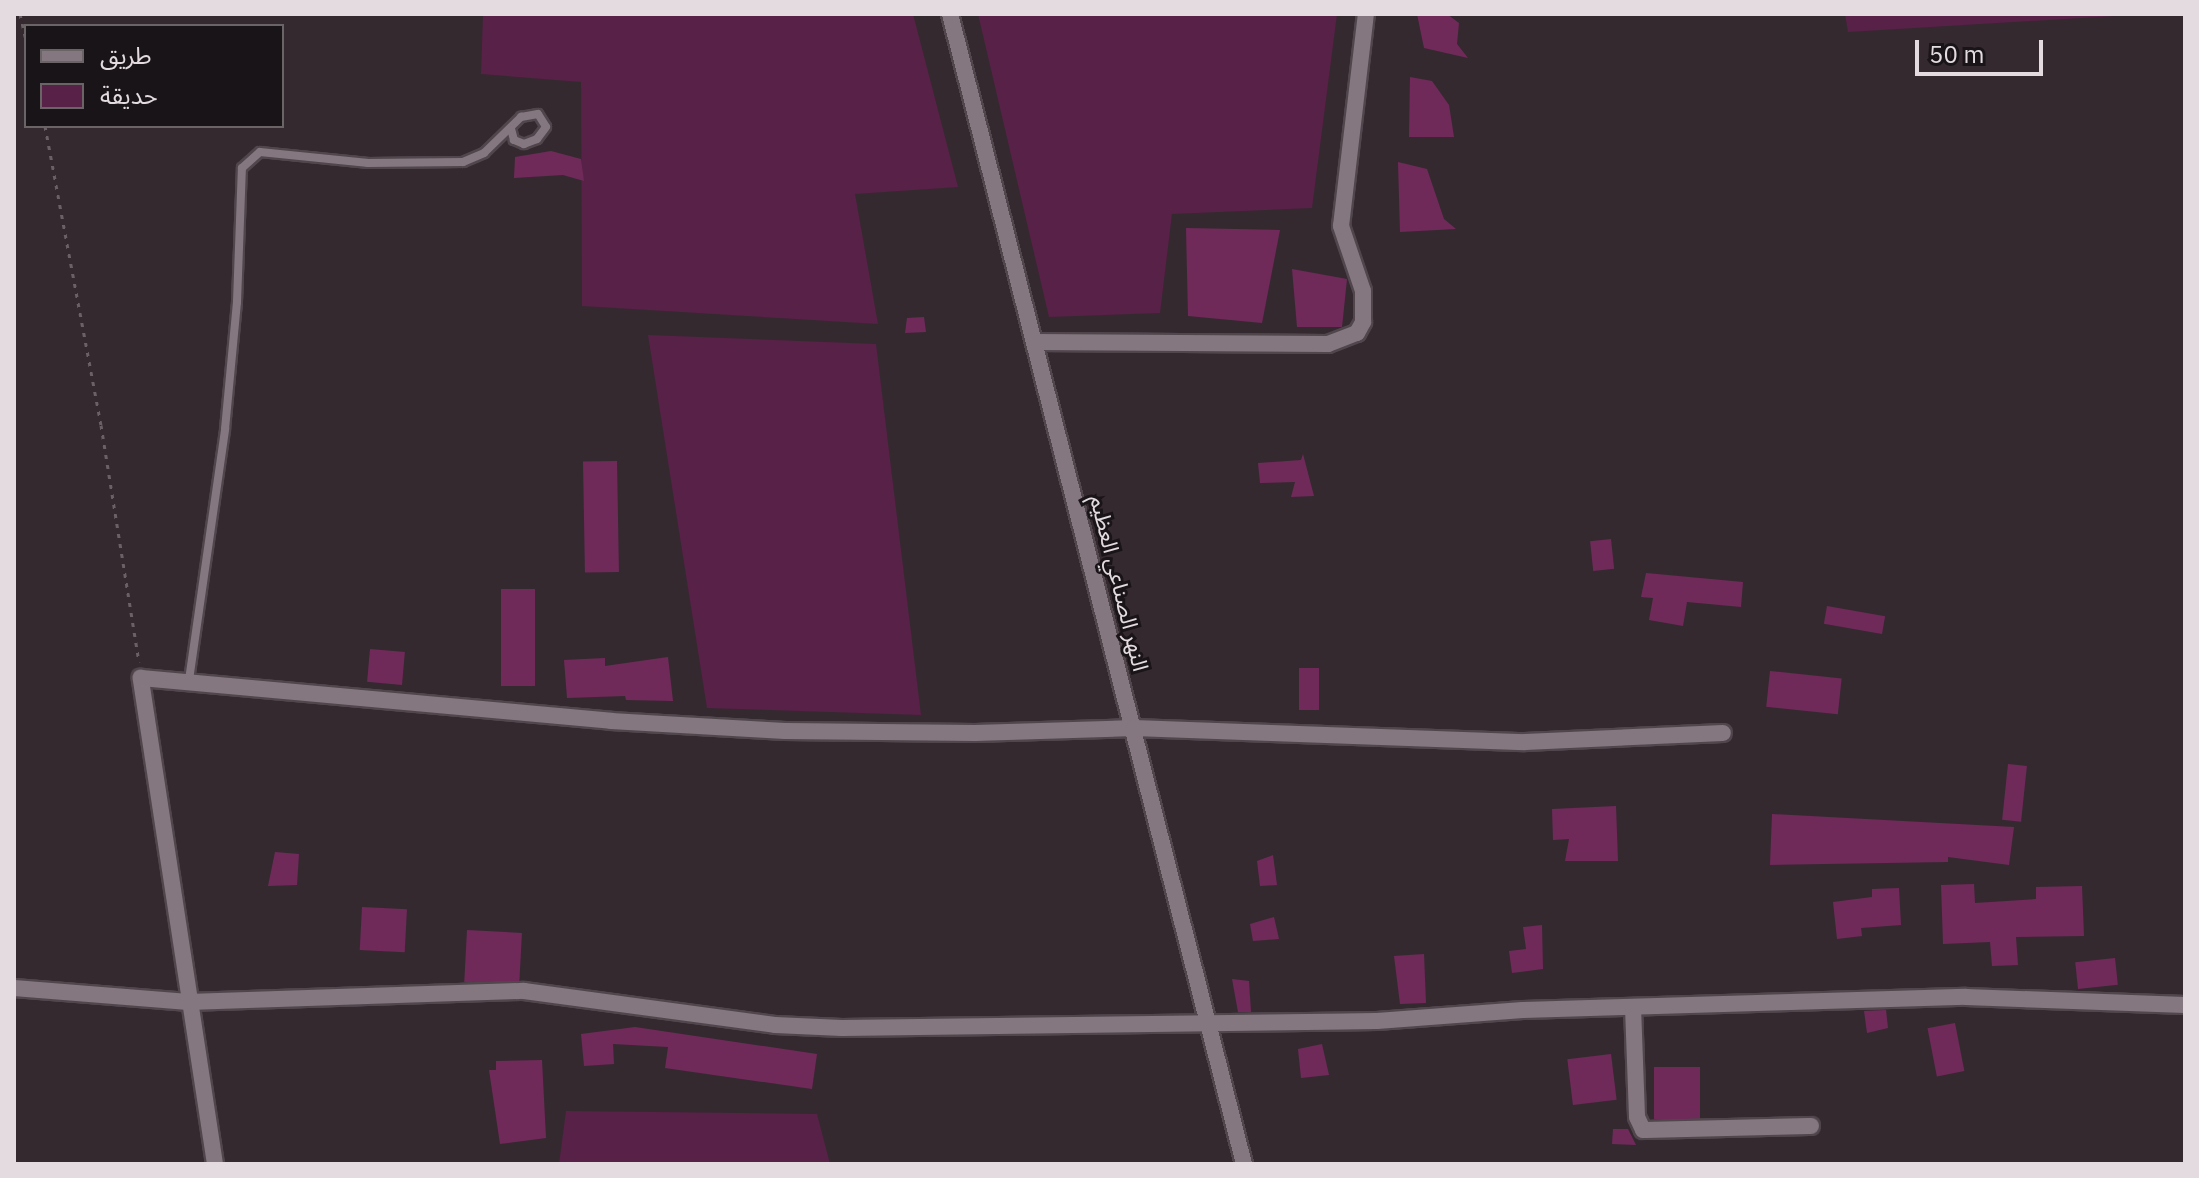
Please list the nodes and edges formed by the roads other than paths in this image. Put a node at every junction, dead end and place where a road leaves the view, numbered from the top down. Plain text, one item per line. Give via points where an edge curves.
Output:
1 (950, 14) edge
2 (1366, 14) edge
3 (511, 129) junction
4 (1035, 342) junction
5 (189, 680) junction
6 (1134, 728) junction
7 (1723, 733) dead end
8 (14, 988) edge
9 (188, 1002) junction
10 (2185, 1005) edge
11 (1633, 1007) junction
12 (1208, 1024) junction
13 (1811, 1126) dead end
14 (215, 1164) edge
15 (1244, 1164) edge

1 - 4 street, النهر الصناعي العظيم
2 - 4 street via 1341,226 1363,291 1363,322 1357,333 1328,344
3 - 3 lane via 530,113 538,114 546,127 524,144 514,140
3 - 5 lane via 484,153 463,162 368,163 260,152 242,168 225,429
4 - 6 street, النهر الصناعي العظيم
5 - 6 street via 494,712 785,731
5 - 9 street via 141,678
6 - 7 street via 1525,742
6 - 12 street, النهر الصناعي العظيم
8 - 9 street
9 - 12 street via 524,991 775,1025
9 - 14 street
10 - 11 street via 1966,997
11 - 12 street
11 - 13 street via 1637,1117 1643,1130
12 - 15 street, النهر الصناعي العظيم

